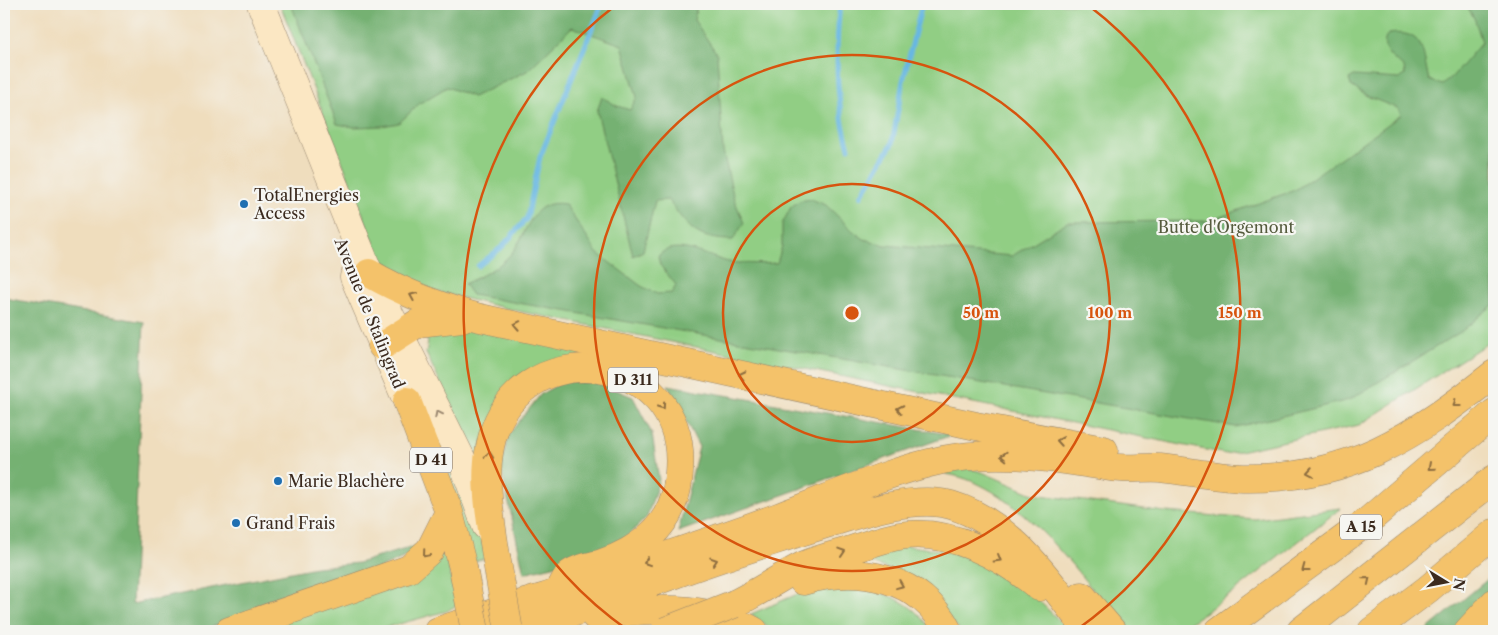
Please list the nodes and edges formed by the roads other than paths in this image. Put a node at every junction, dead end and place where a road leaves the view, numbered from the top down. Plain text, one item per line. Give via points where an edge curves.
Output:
1 (247, 4) edge
2 (261, 4) edge
3 (369, 273) junction
4 (476, 317) junction
5 (391, 340) junction
6 (1494, 374) edge
7 (1494, 413) edge
8 (1157, 468) junction
9 (1494, 479) edge
10 (449, 512) junction
11 (776, 518) junction
12 (1494, 532) edge
13 (496, 556) junction
14 (557, 592) junction
15 (743, 600) junction
16 (1494, 603) edge
17 (1068, 605) junction
18 (534, 627) edge
19 (1103, 630) edge
20 (230, 631) edge
21 (438, 631) edge
22 (475, 631) edge
23 (509, 631) edge
24 (665, 631) edge
25 (754, 631) edge
26 (948, 631) edge
27 (1220, 631) edge
28 (1301, 631) edge
29 (1372, 631) edge
30 (1468, 631) edge

1 - 5 main road, Avenue de Stalingrad / D 41
2 - 3 main road, Avenue de Stalingrad / D 41
4 -> 3 main road via 398,290
3 - 5 main road, Avenue de Stalingrad / D 41
4 - 5 main road via 418,323
8 -> 4 main road via 1135,458 1080,444 976,426
5 - 10 main road, Avenue de Stalingrad / D 41 via 407,401
13 -> 5 main road, Avenue de Stalingrad / D 41 via 462,460
6 -> 8 main road via 1411,435 1348,464 1280,477 1246,478
7 -> 27 main road, A 15 via 1368,521
8 -> 11 main road via 1133,470 1004,455 943,460 897,472
28 -> 9 main road, A 15
10 -> 20 main road via 430,550 409,569
10 - 22 main road, Avenue de Stalingrad / D 41, bridge
11 -> 14 main road
11 - 19 main road via 909,486 931,486 968,493 996,509 1026,533
12 - 29 main road via 1428,589
13 -> 14 main road, D 311 via 488,468 492,439 502,414 530,384 554,373 591,369 612,371 632,379 653,392 666,410 679,440 678,484 672,506 664,522 650,536 605,562 570,573
13 - 23 main road, bridge
14 - 21 main road
15 -> 17 main road via 805,564 878,541 923,535 951,539 994,556 1051,598
15 - 24 main road, bridge
15 -> 26 main road via 823,575 859,573 896,583 917,593 930,603
16 - 30 main road
18 -> 17 main road via 668,576 852,516 898,505 927,503 950,505 995,527 1037,565
17 - 19 main road
18 - 25 main road via 621,612 668,608 692,610 742,624

